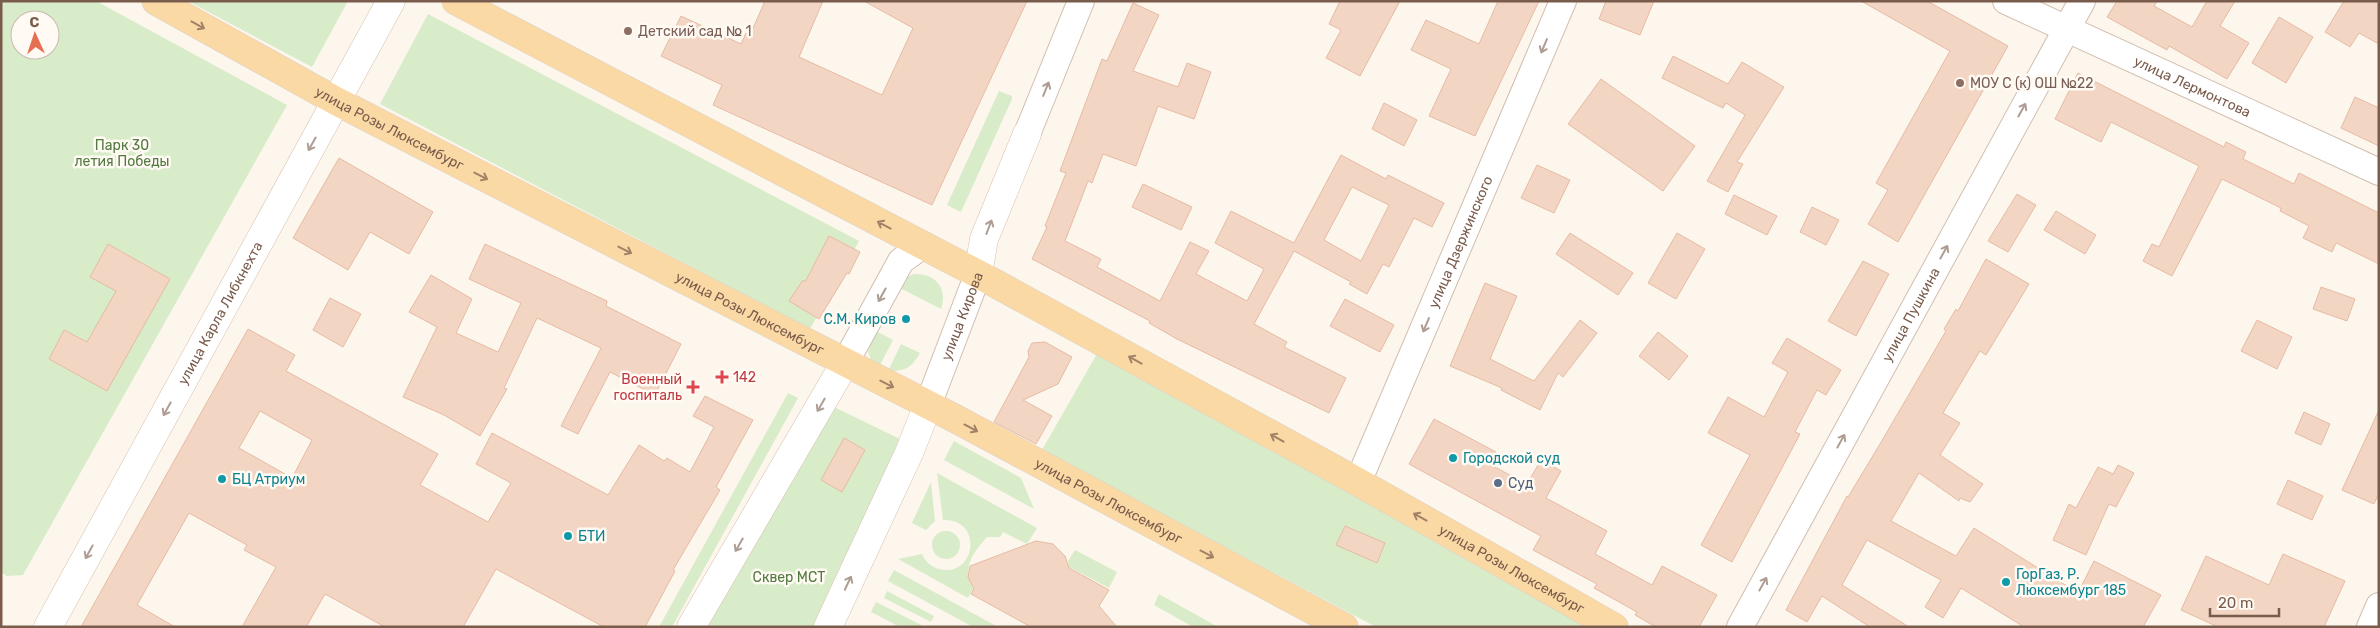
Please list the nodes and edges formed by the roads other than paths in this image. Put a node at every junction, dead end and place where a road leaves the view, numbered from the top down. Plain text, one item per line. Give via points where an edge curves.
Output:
1 (156, 1) edge
2 (391, 1) edge
3 (456, 1) edge
4 (1081, 1) edge
5 (1563, 1) edge
6 (2006, 1) edge
7 (2082, 1) edge
8 (2065, 30) junction
9 (336, 101) junction
10 (1027, 134) joint
11 (2379, 172) edge
12 (923, 245) junction
13 (978, 274) junction
14 (845, 363) junction
15 (928, 405) junction
16 (1358, 482) junction
17 (2379, 606) edge
18 (48, 627) edge
19 (691, 627) edge
20 (828, 627) edge
21 (1344, 627) edge
22 (1614, 627) edge
23 (1740, 627) edge
24 (2370, 627) edge

1 -> 9 main road, улица Розы Люксембург
2 - 9 street, улица Карла Либкнехта
12 -> 3 main road, улица Розы Люксембург
10 -> 4 street, улица Кирова
5 -> 16 street, улица Дзержинского
6 - 8 street, улица Лермонтова
7 - 8 street, улица Пушкина
8 - 11 street, улица Лермонтова
23 -> 8 street, улица Пушкина
9 -> 14 main road, улица Розы Люксембург
9 -> 18 street, улица Карла Либкнехта
13 -> 10 street, улица Кирова via 984,239
12 - 13 main road, улица Розы Люксембург
12 -> 14 street via 901,261
13 - 15 street, улица Кирова
16 -> 13 main road, улица Розы Люксембург
14 -> 15 main road, улица Розы Люксембург
14 -> 19 street
20 -> 15 street, улица Кирова
15 -> 21 main road, улица Розы Люксембург
22 -> 16 main road, улица Розы Люксембург
17 - 24 street

